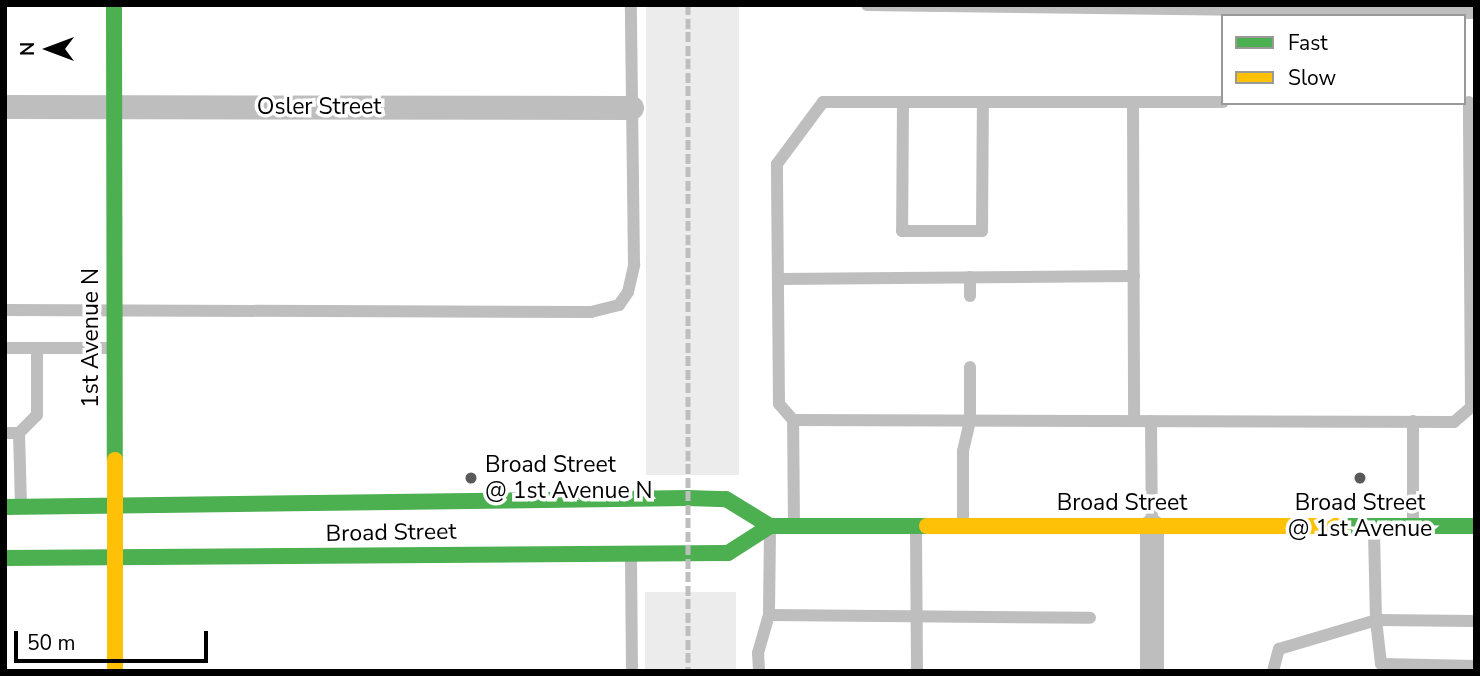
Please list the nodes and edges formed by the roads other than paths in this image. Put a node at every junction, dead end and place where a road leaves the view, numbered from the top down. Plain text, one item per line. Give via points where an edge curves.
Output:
1 (114, 5) edge
2 (631, 5) edge
3 (867, 5) edge
4 (1421, 9) edge
5 (1475, 13) edge
6 (903, 102) junction
7 (982, 102) junction
8 (1133, 102) junction
9 (1221, 102) edge
10 (1469, 102) edge
11 (5, 107) edge
12 (114, 107) junction
13 (632, 108) junction
14 (1134, 276) junction
15 (970, 278) junction
16 (778, 279) junction
17 (970, 296) dead end
18 (114, 309) junction
19 (5, 310) edge
20 (5, 348) edge
21 (37, 348) junction
22 (114, 348) junction
23 (970, 368) dead end
24 (793, 420) junction
25 (970, 421) junction
26 (1134, 421) junction
27 (1151, 421) junction
28 (1413, 421) junction
29 (5, 433) edge
30 (19, 433) junction
31 (114, 506) junction
32 (13, 507) edge
33 (770, 526) junction
34 (794, 526) junction
35 (916, 526) junction
36 (963, 526) junction
37 (1152, 526) junction
38 (1374, 526) junction
39 (1413, 526) junction
40 (1475, 526) edge
41 (631, 553) junction
42 (5, 558) edge
43 (114, 558) junction
44 (917, 614) junction
45 (769, 615) junction
46 (1090, 618) dead end
47 (1376, 620) junction
48 (1475, 621) edge
49 (1475, 666) edge
50 (115, 671) edge
51 (632, 671) edge
52 (758, 671) edge
53 (918, 671) edge
54 (1152, 671) edge
55 (1273, 671) edge

1 - 12 main road, 1st Avenue N
2 - 13 lane
3 - 4 lane
4 - 5 lane
6 - 7 lane
6 - 7 lane via 902,231 982,231
6 - 16 lane via 822,102 777,164
7 - 8 lane
8 - 9 lane
8 - 14 lane
10 - 28 lane via 1471,407 1454,422
11 - 12 street, Osler Street
12 - 13 street, Osler Street
12 - 18 main road, 1st Avenue N
13 - 18 lane via 634,265 628,292 619,305 607,310
14 - 15 lane
14 - 26 lane
15 - 16 lane
15 - 17 lane
16 - 24 lane via 779,404
18 - 19 lane
18 - 22 main road, 1st Avenue N
20 - 21 lane
21 - 22 lane
21 - 30 lane via 37,415
22 - 31 main road, 1st Avenue N
23 - 25 lane
24 - 25 lane
24 - 34 lane
25 - 26 lane
25 - 36 lane via 963,451
26 - 27 lane
27 - 28 lane
27 - 37 lane
28 - 39 lane
29 - 30 lane
30 - 32 lane
31 - 32 main road, Broad Street
31 - 33 main road, Broad Street via 726,499
31 - 43 main road, 1st Avenue N
33 - 34 main road, Broad Street
33 - 41 main road, Broad Street via 728,553
33 - 45 lane
34 - 35 main road, Broad Street
35 - 36 main road, Broad Street
35 - 44 lane
36 - 37 main road, Broad Street
37 - 38 main road, Broad Street
37 - 54 street
38 - 39 main road, Broad Street
38 - 47 lane
39 - 40 main road, Broad Street
41 - 43 main road, Broad Street
41 - 51 lane
42 - 43 main road, Broad Street
43 - 50 main road, 1st Avenue N
44 - 45 lane
44 - 46 lane
44 - 53 lane
45 - 52 lane
47 - 48 lane
47 - 49 lane via 1381,664
47 - 55 lane via 1279,649

